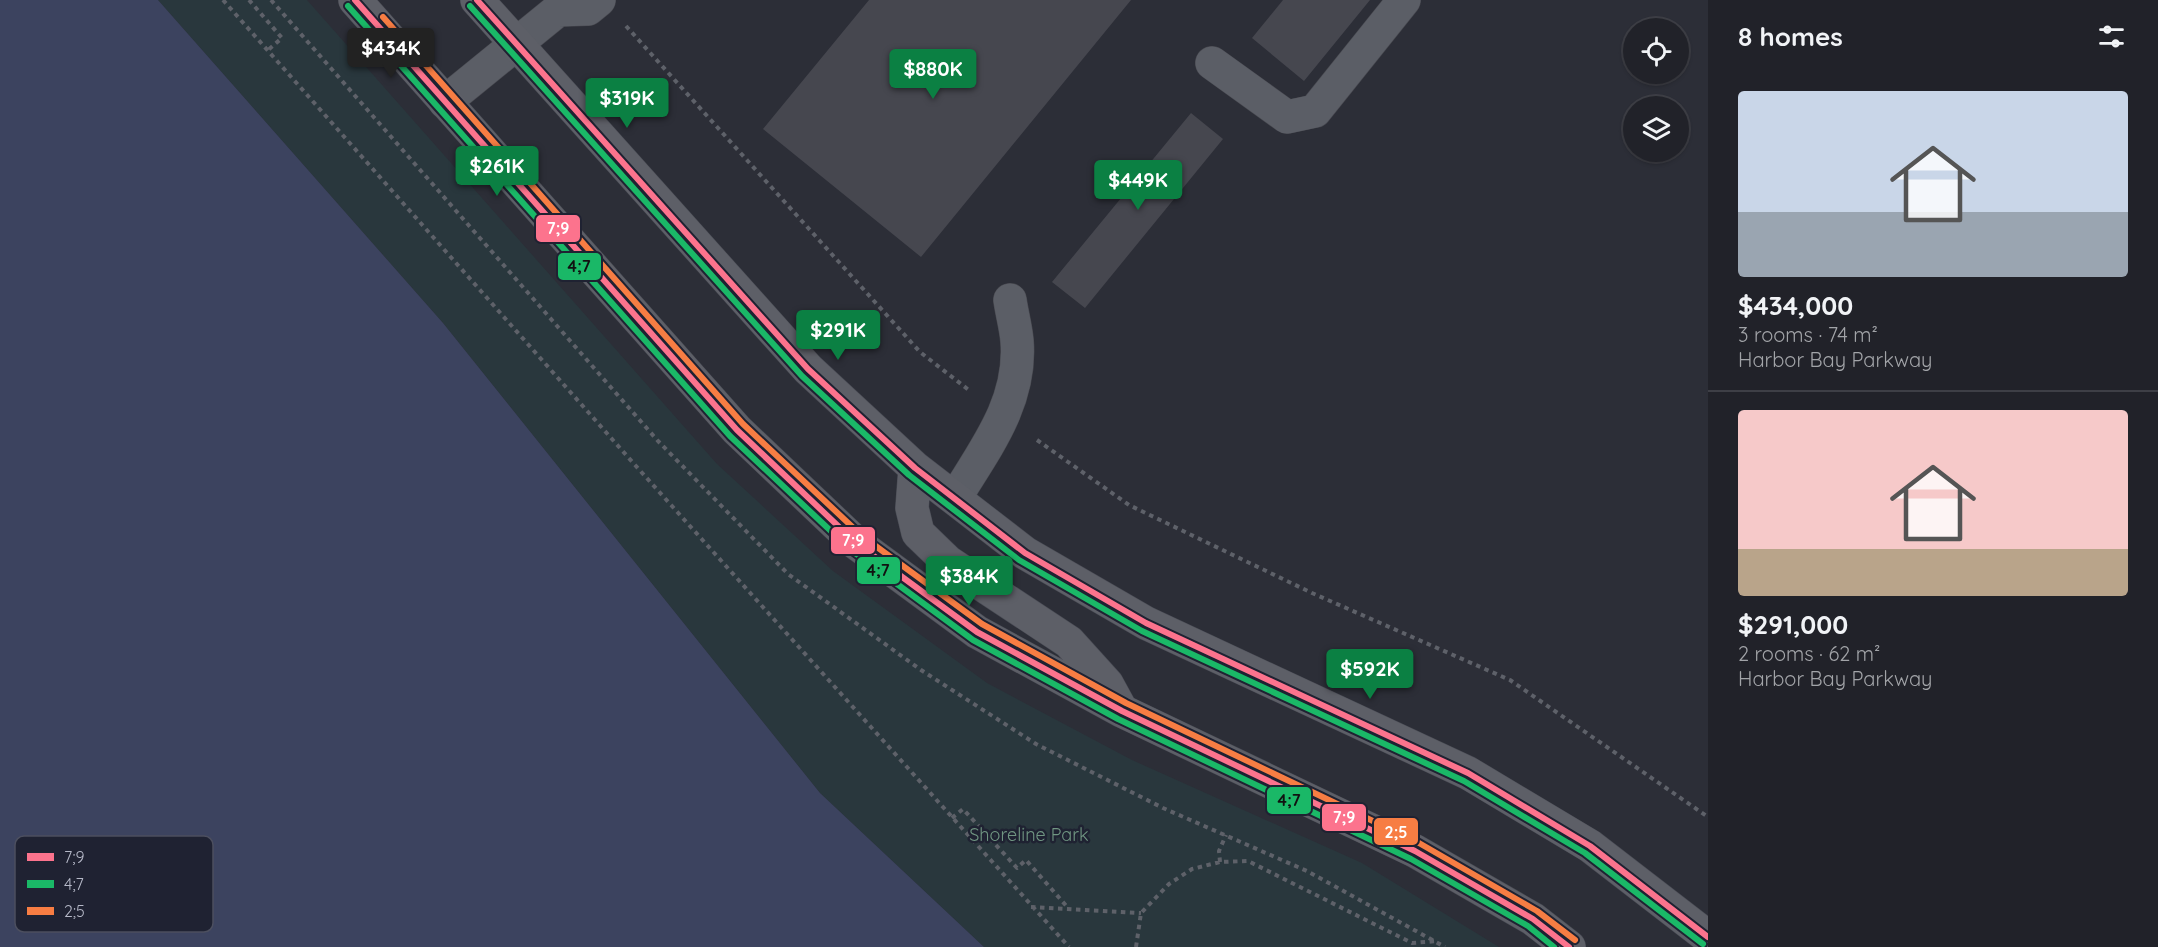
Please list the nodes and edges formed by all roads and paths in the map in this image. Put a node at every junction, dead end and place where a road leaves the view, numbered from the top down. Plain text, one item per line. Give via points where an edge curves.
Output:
1 (223, 0) edge
2 (249, 0) edge
3 (355, 0) edge
4 (477, 0) edge
5 (1404, 0) edge
6 (557, 5) edge
7 (608, 9) edge
8 (516, 43) junction
9 (268, 50) junction
10 (1212, 63) dead end
11 (445, 102) junction
12 (1010, 300) dead end
13 (1004, 417) junction
14 (915, 468) junction
15 (955, 498) junction
16 (1122, 711) junction
17 (1708, 817) edge
18 (952, 818) junction
19 (1226, 835) dead end
20 (1220, 862) junction
21 (1031, 907) junction
22 (1069, 909) junction
23 (1141, 913) junction
24 (1708, 937) edge
25 (1438, 941) dead end
26 (1069, 947) edge
27 (1136, 947) edge
28 (1569, 947) edge

1 - 9 path
2 - 9 path via 282,38
3 - 11 main road
4 - 8 main road
5 - 10 lane via 1315,111 1287,117
6 - 7 lane
6 - 8 lane
7 - 13 path via 920,352
8 - 11 lane
8 - 14 main road via 808,369
9 - 18 path
11 - 16 main road via 737,430 856,543 977,632
12 - 13 lane via 1017,342 1015,382
13 - 15 lane
13 - 17 path via 1129,505 1312,593 1510,680
14 - 15 main road
14 - 16 main road via 912,508 918,533 948,562 1069,642 1107,684
15 - 24 main road via 1026,553 1146,623 1468,773 1590,846
16 - 28 main road via 1415,851 1533,919
18 - 21 path
18 - 22 path via 963,809 1017,868 1026,860
19 - 20 path via 1219,852
20 - 23 path via 1184,874
20 - 25 path via 1248,861 1412,943
21 - 22 path
21 - 26 path
22 - 23 path
23 - 27 path

